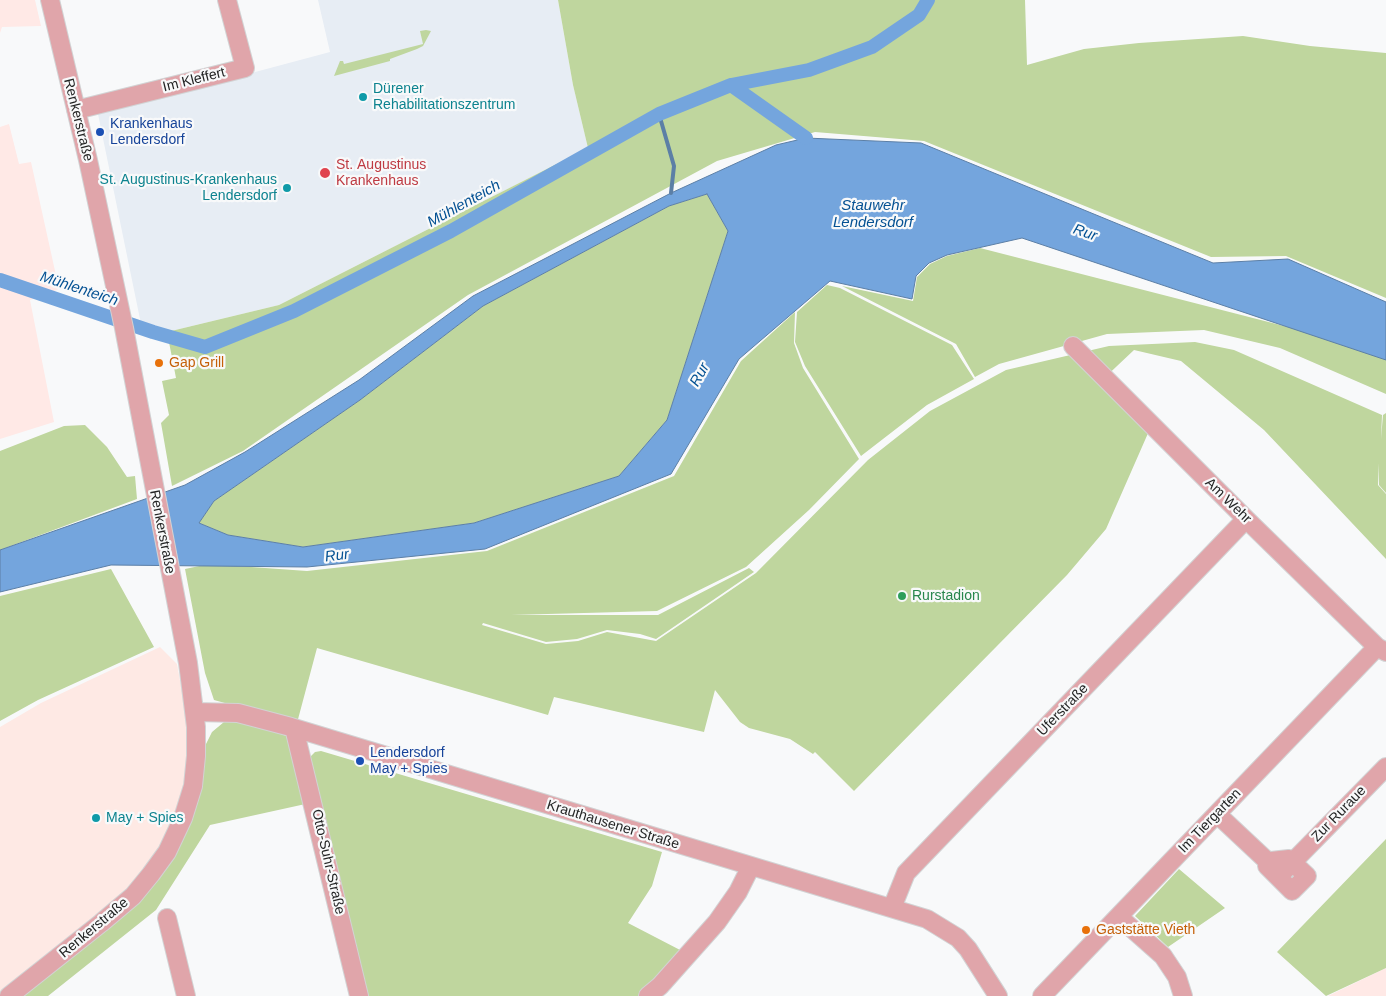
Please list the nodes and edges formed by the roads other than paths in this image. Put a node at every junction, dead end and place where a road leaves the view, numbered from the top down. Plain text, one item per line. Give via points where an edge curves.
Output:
1 (50, 0) edge
2 (228, 0) edge
3 (76, 110) junction
4 (1073, 346) dead end
5 (1246, 519) junction
6 (1381, 650) edge
7 (194, 712) junction
8 (294, 728) junction
9 (1386, 767) edge
10 (1217, 814) junction
11 (751, 866) junction
12 (892, 908) junction
13 (1119, 917) junction
14 (167, 918) dead end
15 (9, 996) edge
16 (186, 996) edge
17 (359, 996) edge
18 (648, 996) edge
19 (998, 996) edge
20 (1042, 996) edge
21 (1183, 996) edge

1 - 3 street, Renkerstraße
2 - 3 street, Im Kleffert via 245,68
3 - 7 street, Renkerstraße via 122,320 188,663
4 - 5 street, Am Wehr
5 - 6 street, Am Wehr
5 - 12 street, Uferstraße via 906,873
6 - 10 street, Im Tiergarten
7 - 8 street, Krauthausener Straße via 238,713
7 - 15 street, Renkerstraße via 196,756 193,786 183,818 166,852 133,896
8 - 11 street, Krauthausener Straße
8 - 17 street, Otto-Suhr-Straße
9 - 10 street, Zur Ruraue via 1282,874
10 - 13 street, Im Tiergarten
11 - 12 street, Krauthausener Straße
11 - 18 street via 717,922
12 - 19 street, Krauthausener Straße via 936,922 958,938
13 - 20 street, Im Tiergarten
13 - 21 street via 1163,956 1177,977
14 - 16 street

